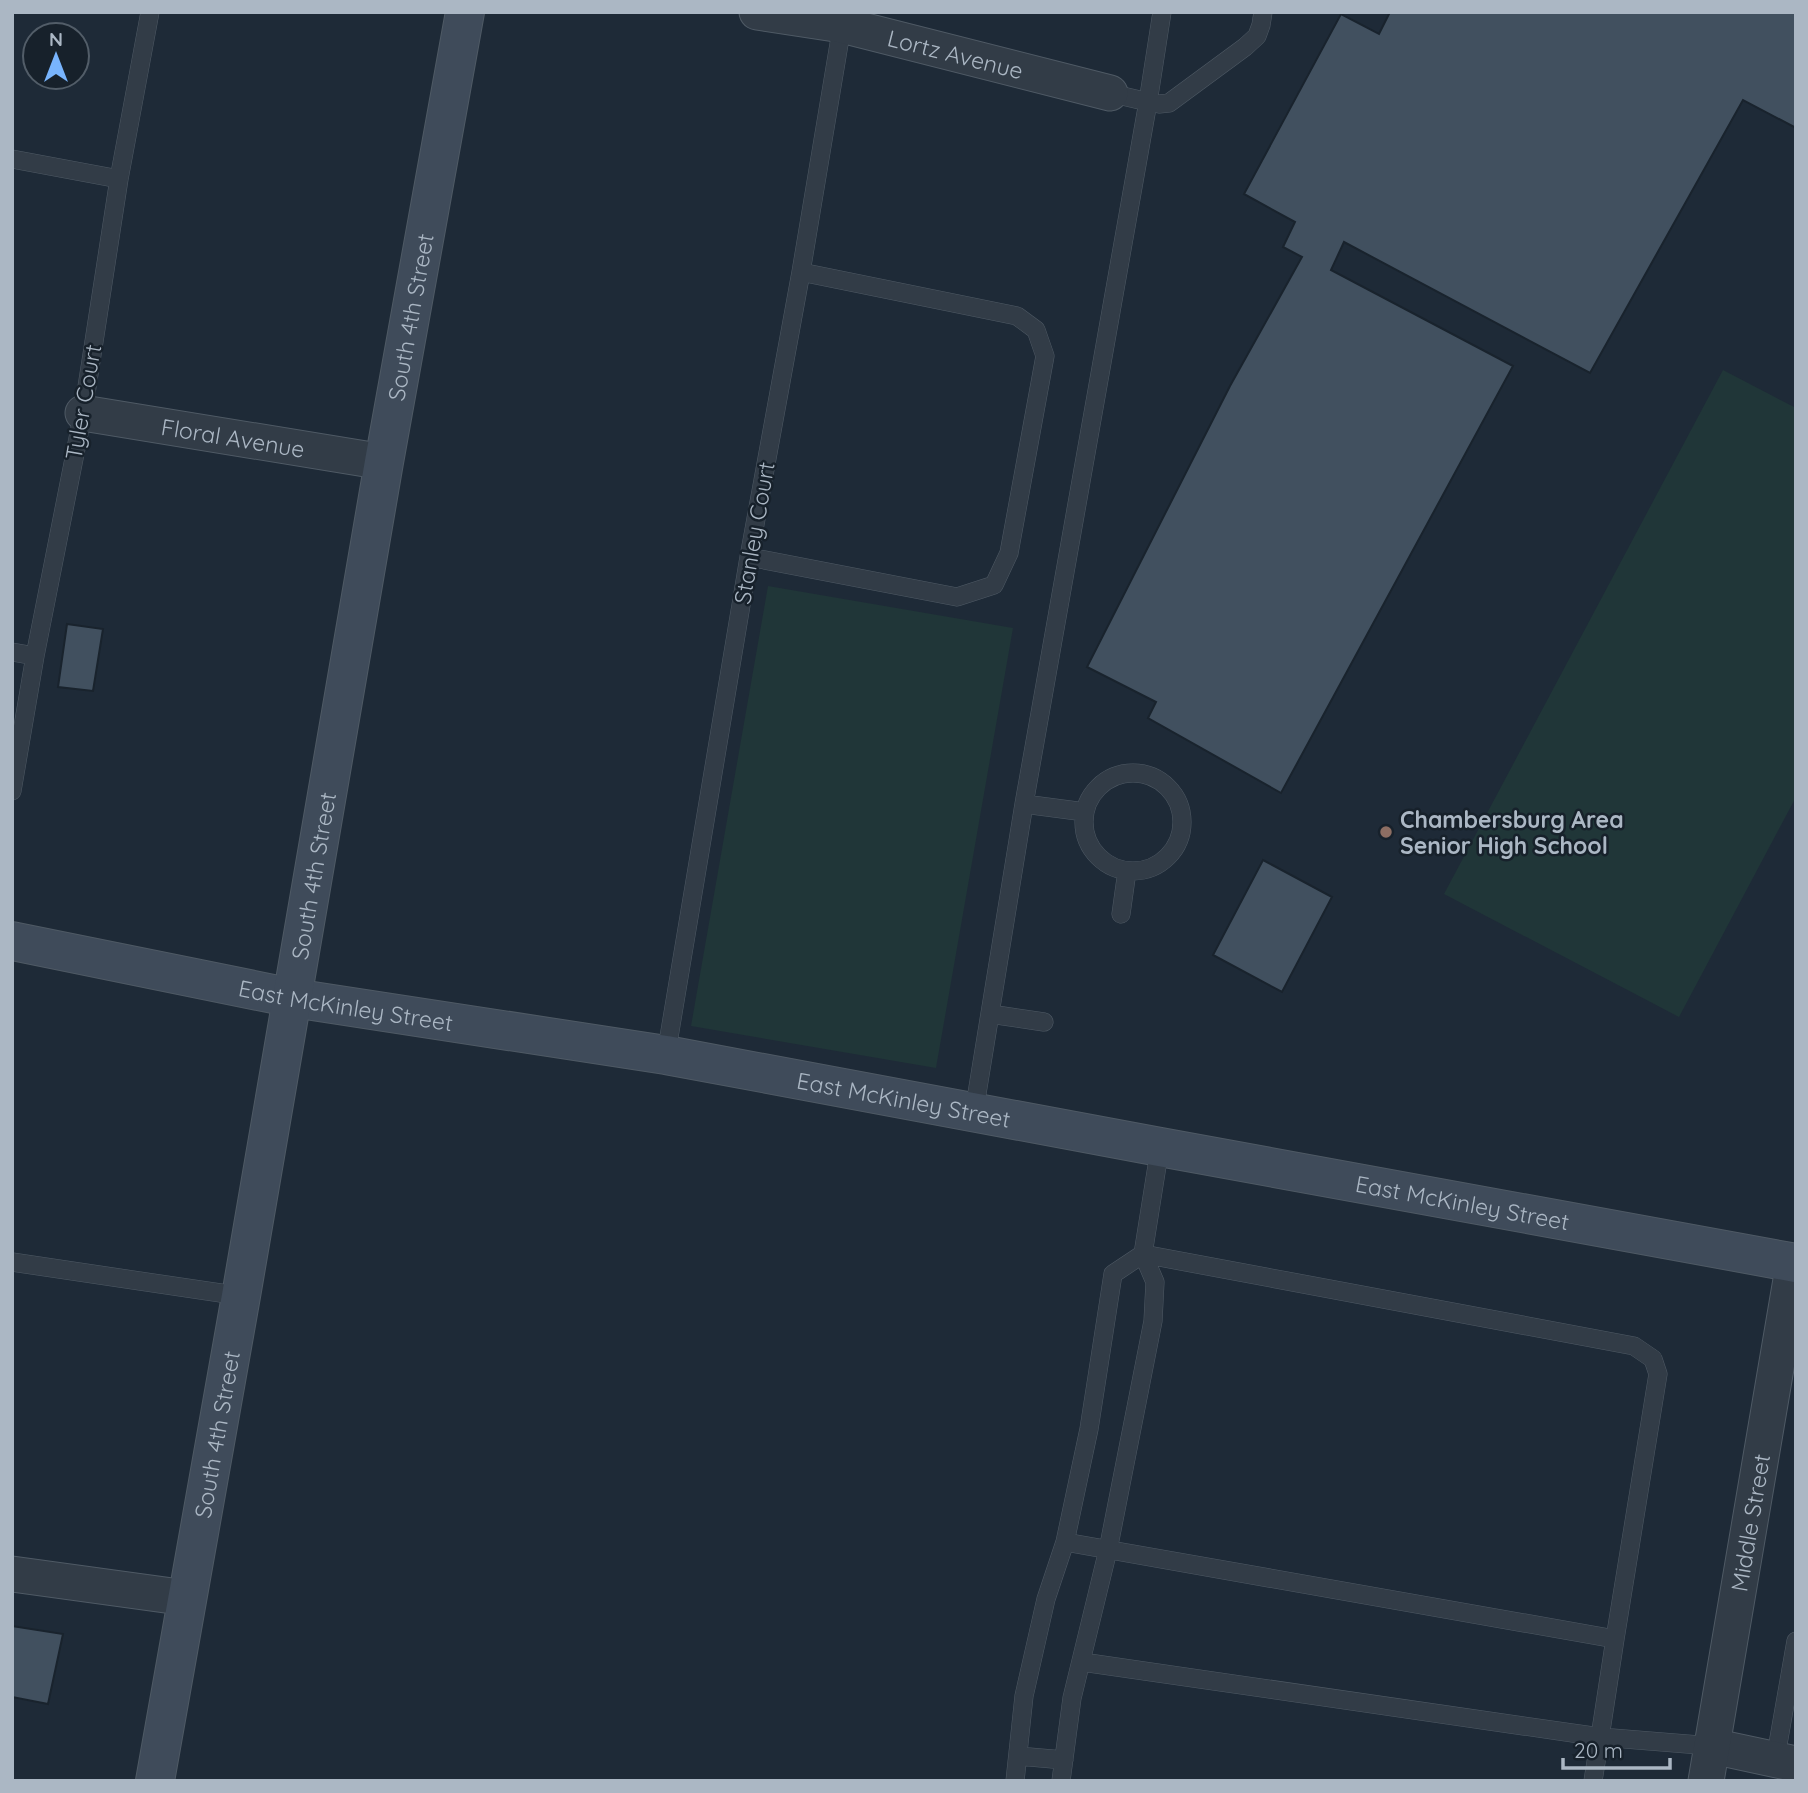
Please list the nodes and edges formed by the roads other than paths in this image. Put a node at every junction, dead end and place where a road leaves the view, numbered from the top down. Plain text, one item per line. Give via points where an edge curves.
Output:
1 (150, 12) edge
2 (465, 12) edge
3 (757, 12) edge
4 (1163, 12) edge
5 (1263, 12) edge
6 (843, 19) edge
7 (1110, 93) joint
8 (1149, 102) junction
9 (12, 159) edge
10 (119, 179) junction
11 (800, 272) junction
12 (83, 413) junction
13 (384, 463) junction
14 (749, 557) junction
15 (12, 652) edge
16 (35, 656) junction
17 (12, 791) edge
18 (1024, 804) junction
19 (1085, 812) junction
20 (1127, 871) junction
21 (1121, 914) dead end
22 (12, 941) edge
23 (293, 998) junction
24 (990, 1014) junction
25 (1044, 1022) dead end
26 (666, 1055) junction
27 (974, 1112) junction
28 (1160, 1147) junction
29 (1143, 1254) junction
30 (12, 1262) edge
31 (1795, 1262) edge
32 (241, 1296) junction
33 (1065, 1542) junction
34 (1108, 1549) junction
35 (12, 1574) edge
36 (187, 1598) junction
37 (1615, 1639) junction
38 (1796, 1642) edge
39 (1082, 1662) junction
40 (1600, 1737) junction
41 (1712, 1746) junction
42 (1017, 1756) junction
43 (1064, 1760) junction
44 (1785, 1762) edge
45 (155, 1781) edge
46 (1015, 1781) edge
47 (1062, 1781) edge
48 (1592, 1781) edge
49 (1706, 1781) edge

1 - 10 lane, Tyler Court
2 - 13 street, South 4th Street
3 - 6 street, Lortz Avenue
4 - 8 lane
5 - 8 lane via 1256,36 1245,47 1169,103
6 - 7 street, Lortz Avenue
6 - 11 lane, Stanley Court
7 - 8 lane
8 - 18 lane
9 - 10 lane
10 - 12 lane, Tyler Court
11 - 14 lane, Stanley Court
11 - 14 lane via 1017,316 1036,330 1045,356 1009,554 994,585 957,597
12 - 13 street, Floral Avenue
12 - 16 lane, Tyler Court
13 - 23 street, South 4th Street
14 - 26 lane, Stanley Court
15 - 16 lane
16 - 17 lane, Tyler Court
18 - 19 lane
18 - 24 lane
19 - 20 lane via 1086,839 1094,854
19 - 20 lane via 1094,792 1121,774 1153,777 1177,799 1182,830 1168,858 1139,872
20 - 21 lane
22 - 23 street, East McKinley Street
23 - 26 street, East McKinley Street
23 - 32 street, South 4th Street
24 - 25 lane
24 - 27 lane
26 - 27 street, East McKinley Street
27 - 28 street, East McKinley Street
28 - 29 lane
28 - 31 street, East McKinley Street
29 - 33 lane via 1113,1274 1089,1429
29 - 34 lane via 1155,1282 1153,1321
29 - 37 lane via 1634,1346 1653,1359 1658,1374
30 - 32 lane
31 - 41 street, Middle Street
32 - 36 street, South 4th Street
33 - 34 lane
33 - 42 lane via 1024,1696
34 - 37 lane
34 - 39 lane
35 - 36 street
36 - 45 street, South 4th Street
37 - 40 lane
38 - 44 lane
39 - 40 lane
39 - 43 lane
40 - 41 lane
40 - 48 lane
41 - 44 street
41 - 49 street, Middle Street
42 - 43 lane
42 - 46 lane
43 - 47 lane

